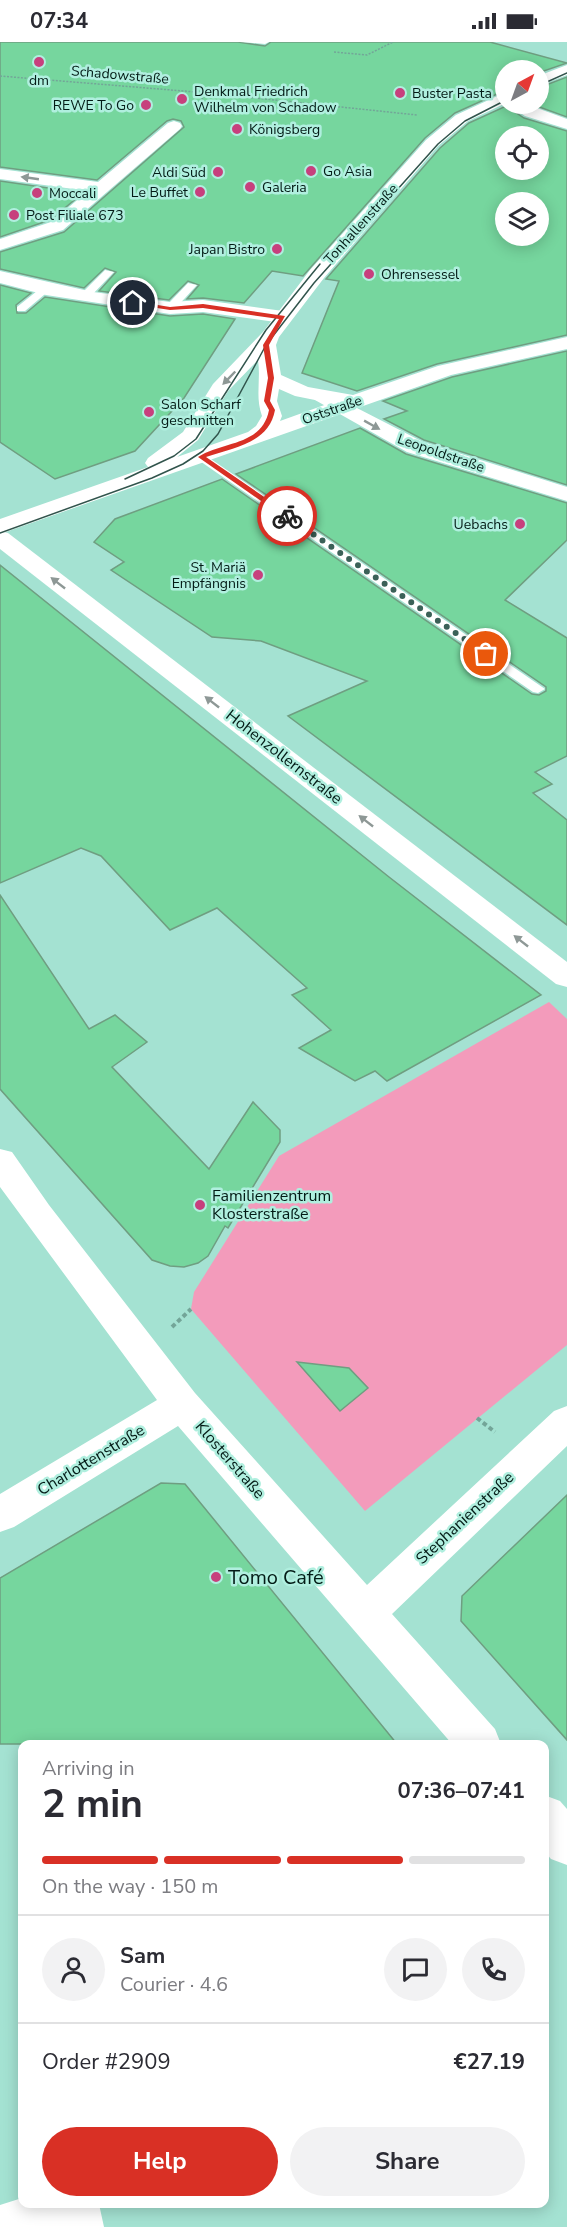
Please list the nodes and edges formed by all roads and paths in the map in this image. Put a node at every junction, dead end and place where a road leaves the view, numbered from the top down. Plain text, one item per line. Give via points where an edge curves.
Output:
1 (244, 42) edge
2 (393, 42) edge
3 (263, 43) edge
4 (334, 52) dead end
5 (567, 69) edge
6 (0, 76) edge
7 (549, 77) edge
8 (495, 102) edge
9 (534, 114) edge
10 (416, 115) dead end
11 (567, 124) edge
12 (174, 126) dead end
13 (0, 174) edge
14 (102, 189) junction
15 (0, 245) edge
16 (110, 273) dead end
17 (0, 277) edge
18 (192, 285) dead end
19 (46, 289) junction
20 (91, 296) junction
21 (170, 308) junction
22 (21, 309) dead end
23 (275, 328) junction
24 (567, 343) edge
25 (271, 378) junction
26 (348, 405) junction
27 (250, 440) junction
28 (201, 457) junction
29 (124, 483) junction
30 (567, 494) edge
31 (0, 527) edge
32 (0, 538) edge
33 (538, 689) dead end
34 (567, 976) edge
35 (0, 1161) edge
36 (182, 1404) junction
37 (567, 1422) edge
38 (0, 1515) edge
39 (364, 1614) junction
40 (476, 1740) edge
41 (549, 1823) edge
42 (567, 1843) edge
43 (8, 2227) edge
44 (78, 2227) edge

1 - 3 lane
2 - 4 path via 373,55
5 - 7 street
6 - 10 path, Schadowstraße
8 - 23 street, Tonhallenstraße via 465,117 432,143
9 - 11 street
12 - 14 street
14 -> 13 street
14 - 15 street via 57,226
16 - 20 lane
17 - 19 street
18 - 21 lane
19 - 20 street
19 - 22 lane
20 - 21 street
21 - 23 street via 189,319
23 - 25 street via 266,345
23 -> 29 street, Tonhallenstraße via 220,388 190,436
24 - 26 street, Oststraße via 445,370
25 - 26 street, Leopoldstraße
25 - 27 street via 267,401 272,410 271,420 265,430
26 - 27 street, Oststraße
26 -> 30 street, Leopoldstraße via 415,447
27 - 28 street, Oststraße
28 - 29 street, Oststraße
28 - 33 lane
29 - 31 street, Oststraße
34 -> 32 street, Hohenzollernstraße
35 - 36 street, Klosterstraße
36 - 38 street, Charlottenstraße
36 - 39 street, Klosterstraße
37 - 39 street, Stephanienstraße
39 - 40 street, Klosterstraße
41 - 42 street
43 - 44 street via 76,2210

